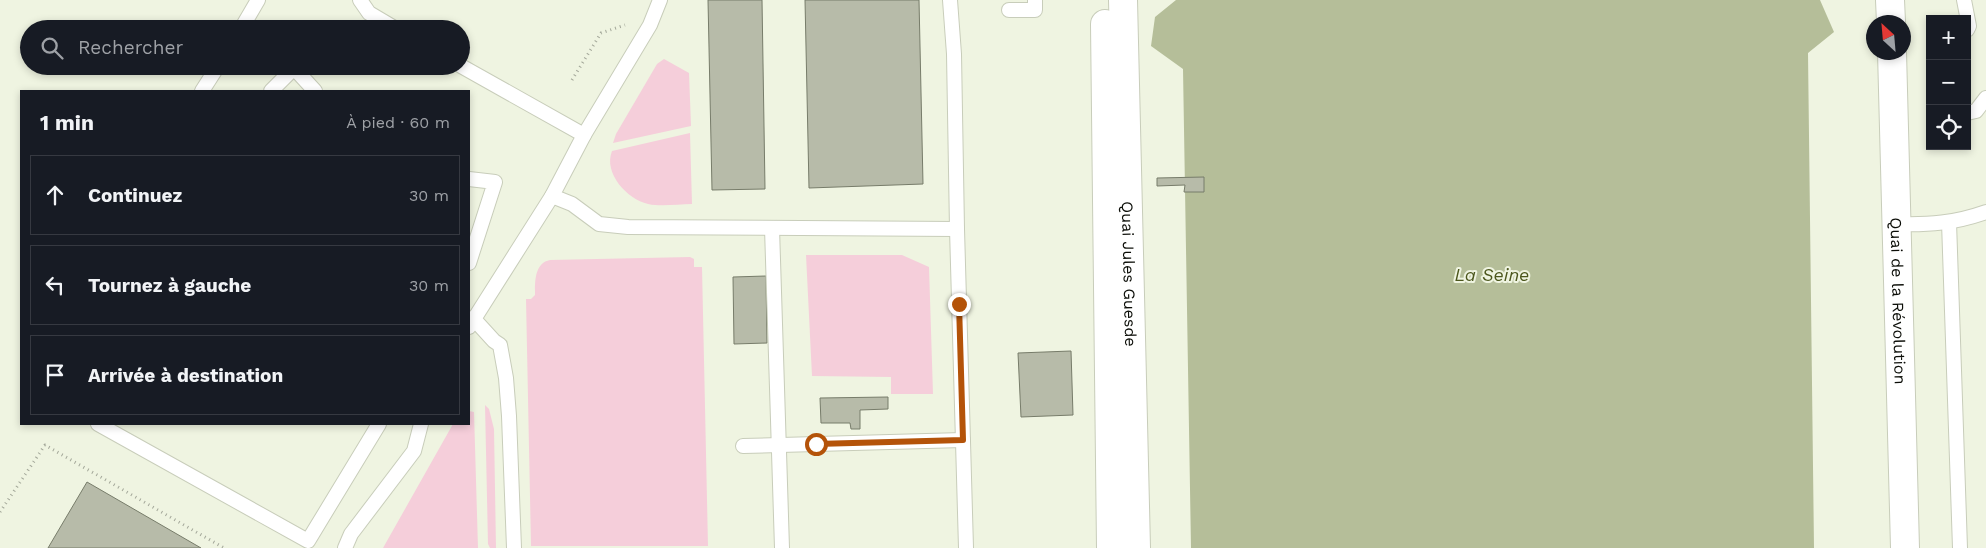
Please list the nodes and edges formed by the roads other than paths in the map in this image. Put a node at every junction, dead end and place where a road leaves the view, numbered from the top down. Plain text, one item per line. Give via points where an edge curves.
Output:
1 (258, 0) edge
2 (360, 0) edge
3 (660, 0) edge
4 (950, 0) edge
5 (1035, 0) edge
6 (1105, 0) edge
7 (1123, 0) edge
8 (1890, 0) edge
9 (1964, 0) edge
10 (1009, 10) dead end
11 (1891, 15) edge
12 (1967, 15) edge
13 (246, 20) edge
14 (381, 20) edge
15 (1892, 60) edge
16 (470, 71) edge
17 (212, 75) edge
18 (287, 75) edge
19 (300, 75) edge
20 (203, 90) edge
21 (272, 90) edge
22 (314, 90) edge
23 (1986, 98) edge
24 (1971, 112) edge
25 (584, 135) junction
26 (470, 179) edge
27 (552, 196) junction
28 (1986, 212) edge
29 (1950, 222) junction
30 (1897, 224) junction
31 (772, 228) junction
32 (957, 229) junction
33 (470, 257) edge
34 (471, 323) edge
35 (100, 425) edge
36 (378, 425) edge
37 (421, 425) edge
38 (963, 440) junction
39 (779, 445) junction
40 (743, 446) dead end
41 (345, 548) edge
42 (514, 548) edge
43 (782, 548) edge
44 (966, 548) edge
45 (1111, 548) edge
46 (1136, 548) edge
47 (1906, 548) edge
48 (1960, 548) edge

1 - 13 lane
2 - 14 lane via 369,13
3 - 25 lane via 650,25
4 - 32 lane
5 - 10 lane via 1035,10
6 - 45 main road, Quai Jules Guesde
7 - 46 main road, Quai Jules Guesde
8 - 11 main road
9 - 12 lane
15 - 30 main road, Quai de la Révolution
16 - 25 lane
17 - 20 lane
18 - 21 lane
19 - 22 lane
23 - 24 lane via 1976,111
25 - 27 lane
26 - 33 lane via 495,182
27 - 31 lane via 572,204 599,224
27 - 34 lane
28 - 29 lane
29 - 30 lane
29 - 48 lane
30 - 47 main road, Quai de la Révolution
31 - 32 lane
31 - 39 lane
32 - 38 lane
34 - 42 lane via 500,345 506,378
35 - 36 lane via 308,540
37 - 41 lane via 414,451 351,534
38 - 39 lane
38 - 44 lane
39 - 40 lane
39 - 43 lane

